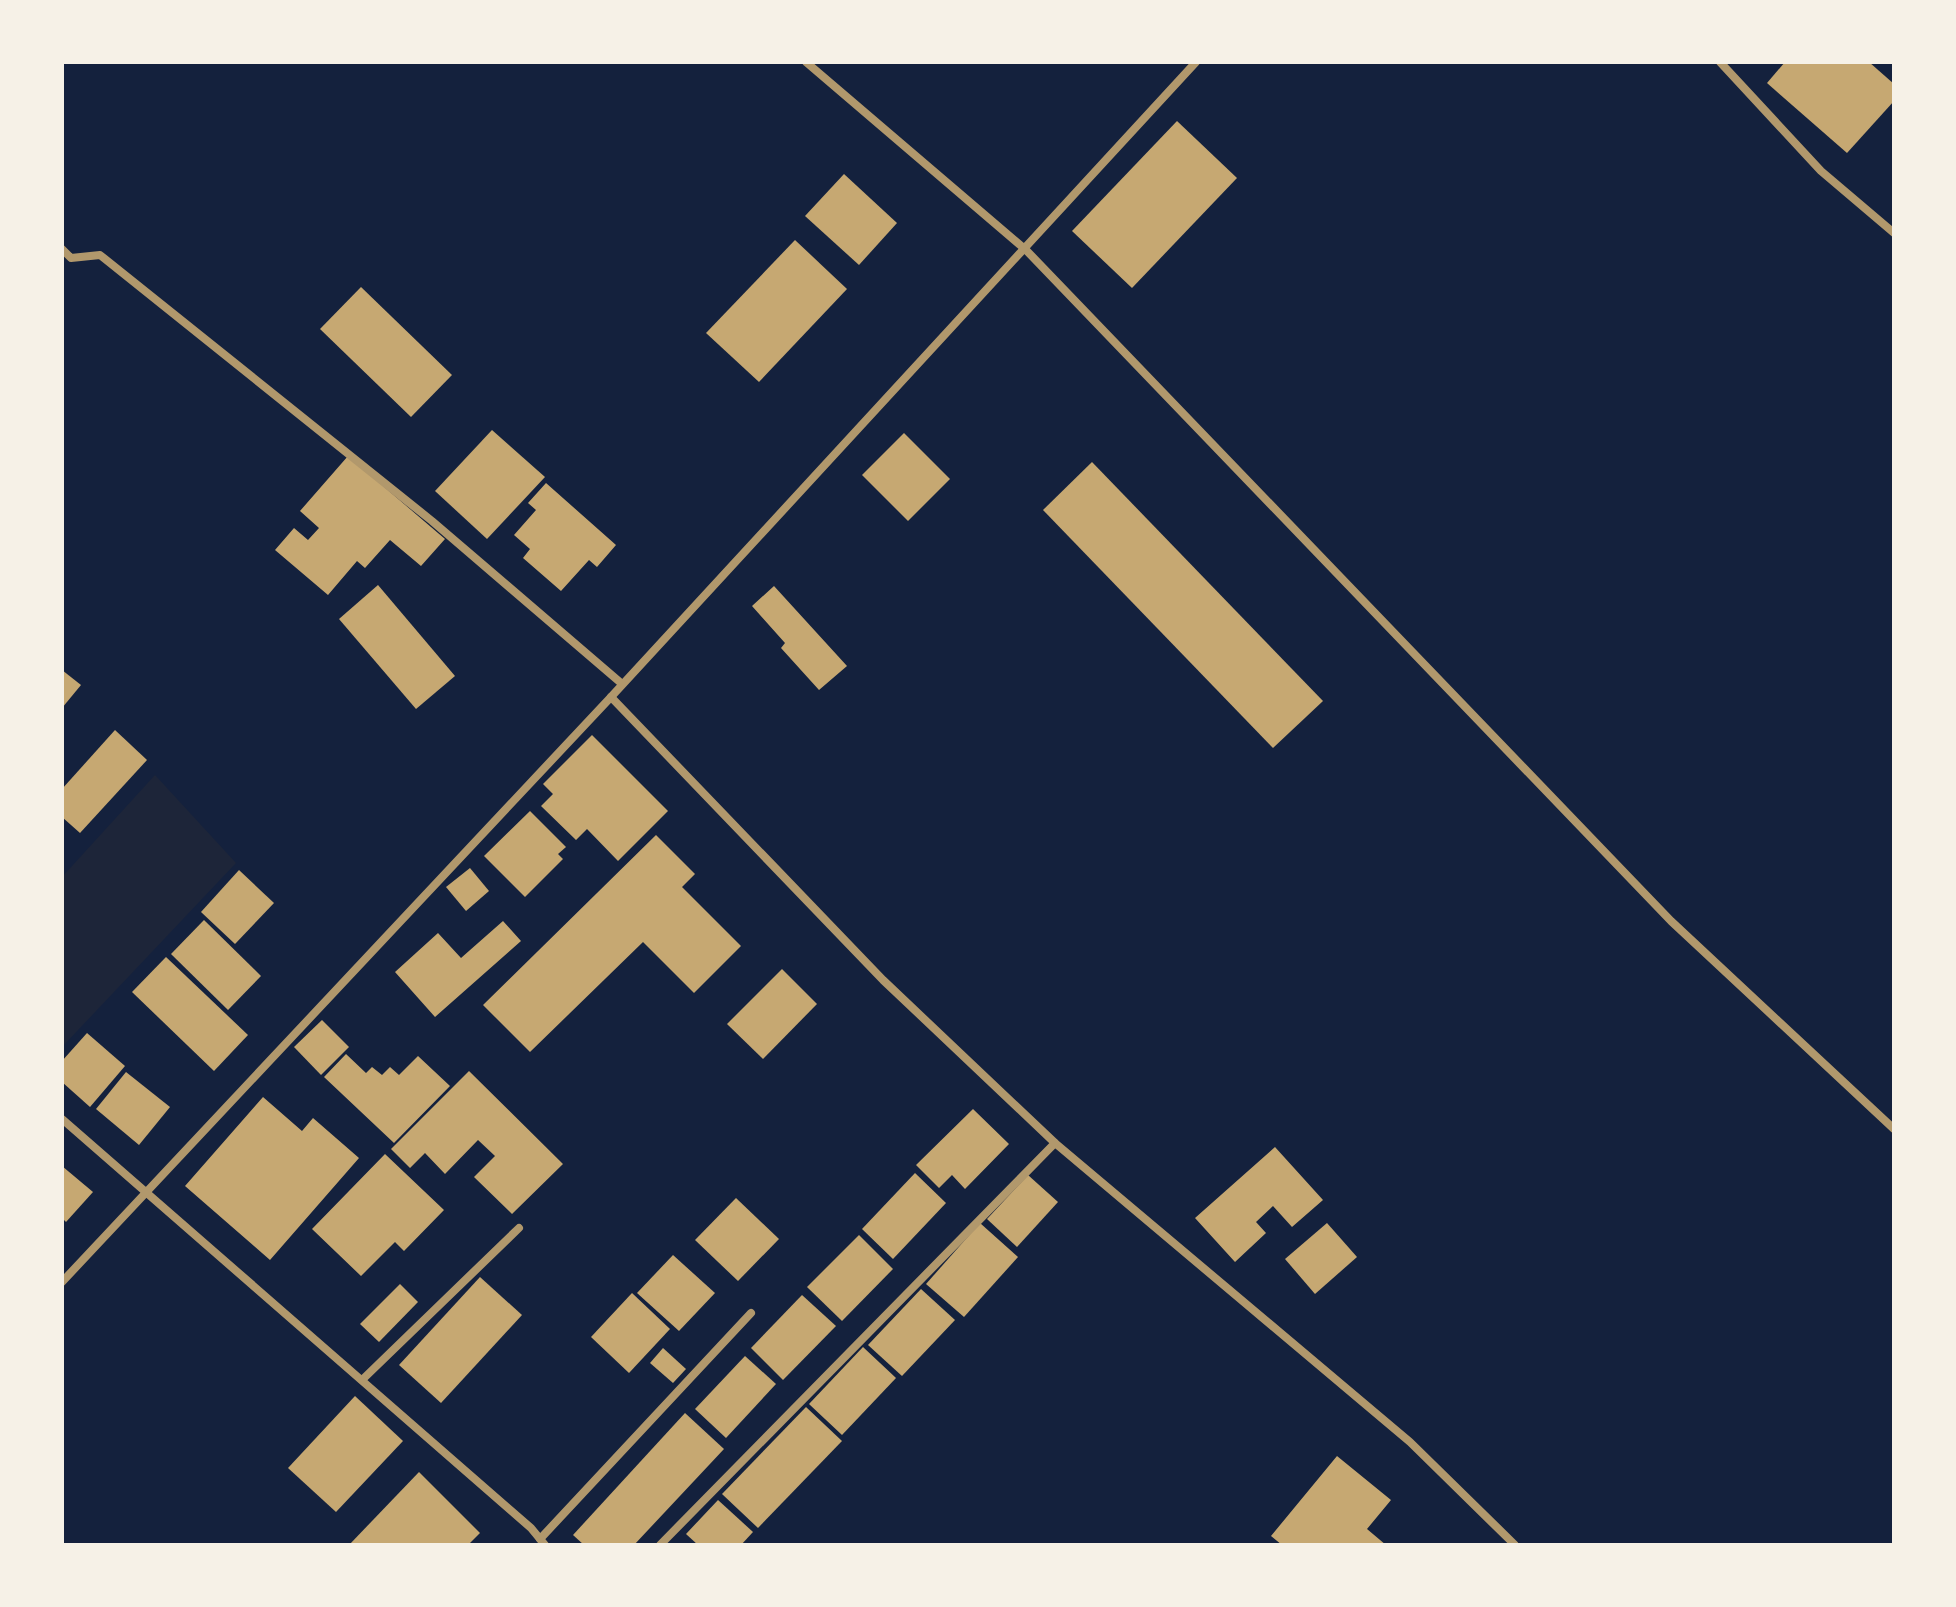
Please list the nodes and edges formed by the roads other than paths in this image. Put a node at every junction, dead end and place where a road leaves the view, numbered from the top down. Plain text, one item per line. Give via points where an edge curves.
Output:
1 (806, 62) edge
2 (1196, 62) edge
3 (1720, 62) edge
4 (1894, 233) edge
5 (62, 249) edge
6 (1026, 250) junction
7 (621, 683) junction
8 (611, 697) junction
9 (62, 1119) edge
10 (1894, 1129) edge
11 (1055, 1143) junction
12 (147, 1191) junction
13 (519, 1228) dead end
14 (62, 1282) edge
15 (751, 1313) dead end
16 (362, 1380) junction
17 (543, 1542) edge
18 (660, 1545) edge
19 (1515, 1545) edge

1 - 6 street
2 - 6 street
3 - 4 street via 1821,171
5 - 7 street via 71,258 100,255 432,521
6 - 7 street
6 - 10 street via 1671,921
7 - 8 street
8 - 11 street via 883,980
8 - 12 street
9 - 12 street
11 - 18 street
11 - 19 street via 1410,1442
12 - 14 street
12 - 16 street
13 - 16 street
15 - 17 street
16 - 17 street

